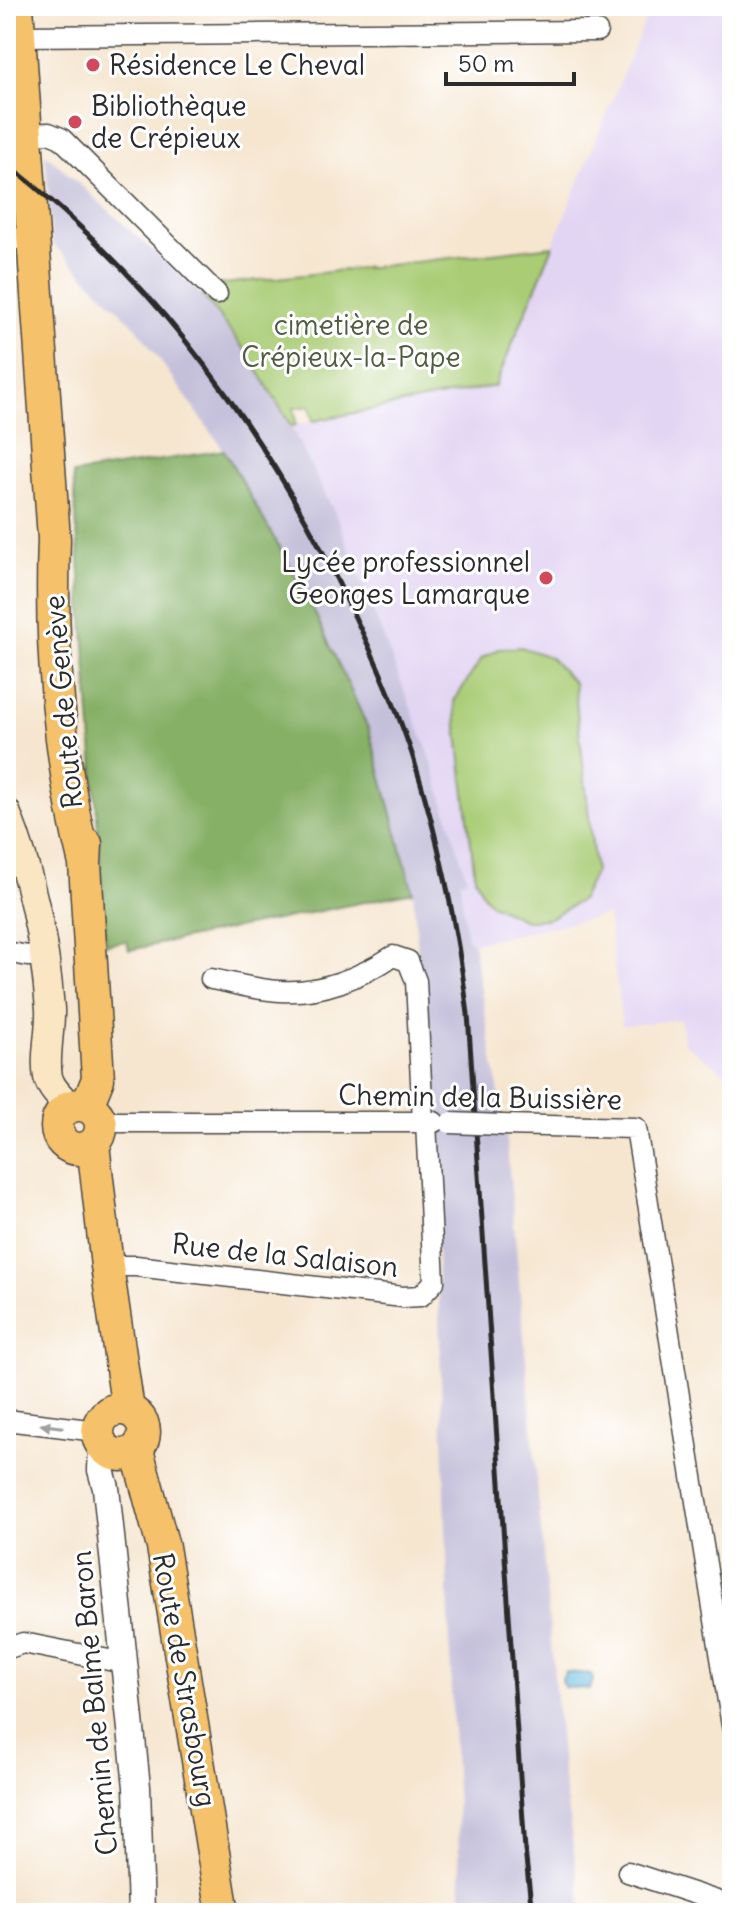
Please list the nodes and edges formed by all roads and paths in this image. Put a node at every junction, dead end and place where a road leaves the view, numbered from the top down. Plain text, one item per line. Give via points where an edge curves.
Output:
1 (18, 21) edge
2 (597, 31) dead end
3 (25, 134) junction
4 (14, 238) edge
5 (217, 294) dead end
6 (6, 812) edge
7 (6, 847) edge
8 (27, 954) edge
9 (211, 979) dead end
10 (424, 1122) junction
11 (80, 1125) junction
12 (107, 1266) junction
13 (6, 1420) edge
14 (115, 1434) junction
15 (6, 1649) edge
16 (124, 1663) junction
17 (732, 1726) edge
18 (628, 1872) dead end
19 (732, 1906) edge
20 (141, 1913) edge
21 (223, 1913) edge

1 - 2 street
1 - 3 main road, Route de Genève
3 - 4 main road, Route de Genève
3 - 5 street via 61,138
4 - 11 main road, Route de Genève via 54,539 66,589 88,814 85,864 98,1079
6 - 8 main road via 27,874
7 - 8 main road via 18,879
8 - 11 main road via 40,1097
9 - 10 street via 283,992 319,988 393,956 408,961 416,981
10 - 11 street, Chemin de la Buissière
10 - 12 street, Rue de la Salaison via 434,1282 421,1296
10 - 17 street, Chemin de la Buissière, bridge via 636,1128
11 - 12 main road, Route de Genève
11 - 14 main road, Route de Genève via 82,1196
12 - 14 main road, Route de Genève
14 -> 13 street
14 - 16 street, Chemin de Balme Baron via 101,1470
14 - 21 main road, Route de Strasbourg via 163,1547
15 - 16 street via 23,1643
16 - 20 street, Chemin de Balme Baron via 137,1787
18 - 19 street

